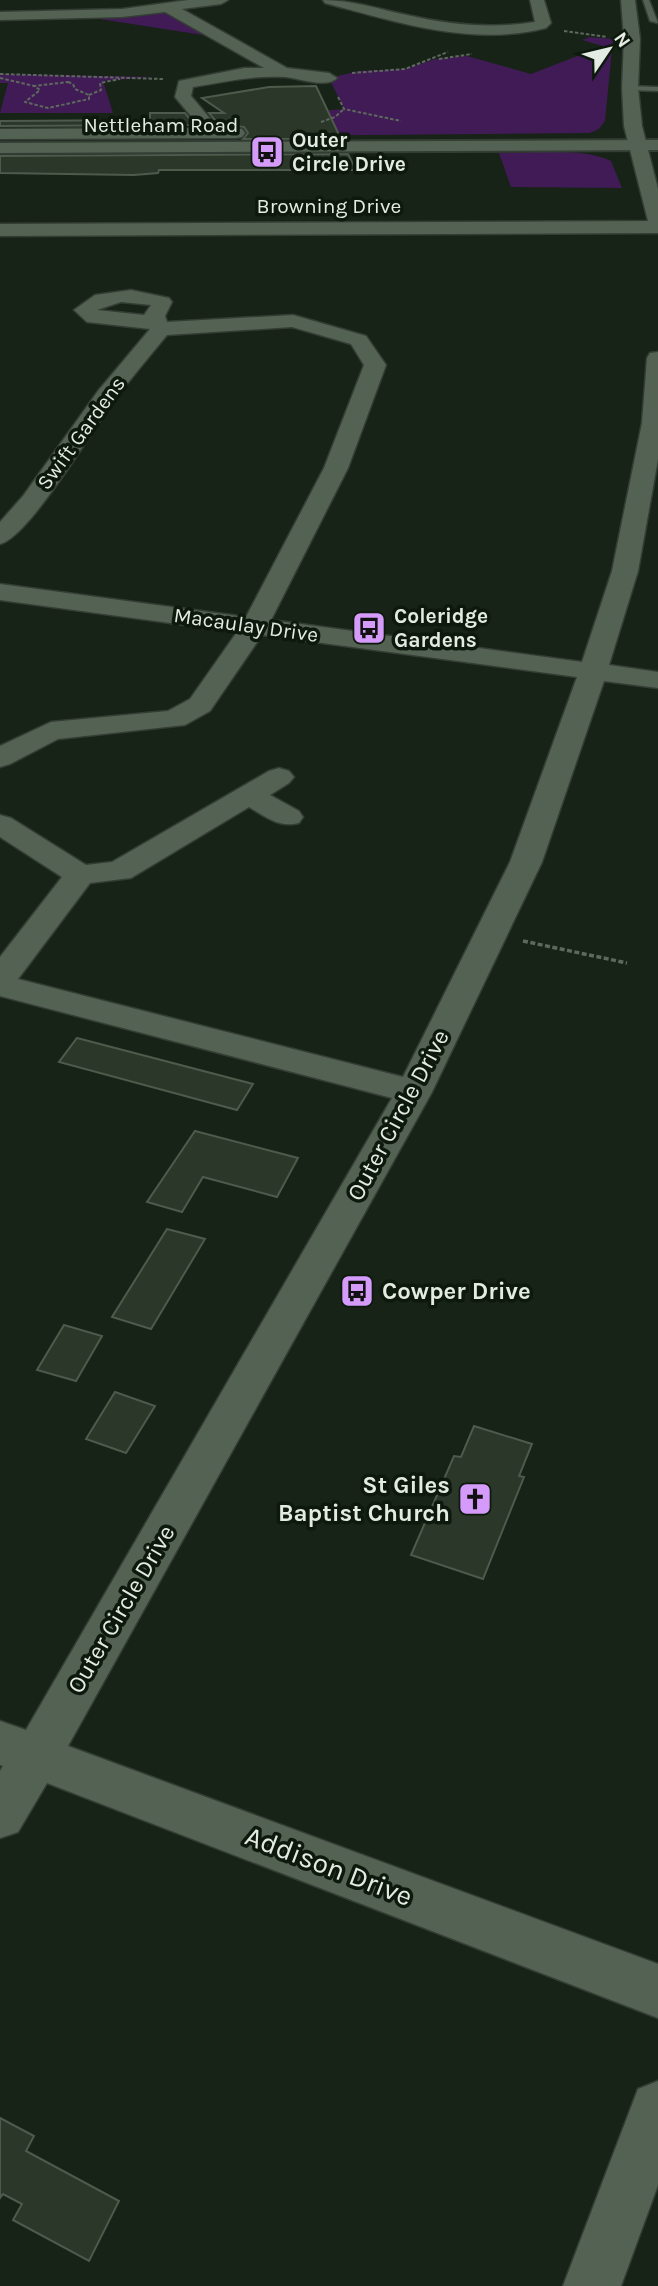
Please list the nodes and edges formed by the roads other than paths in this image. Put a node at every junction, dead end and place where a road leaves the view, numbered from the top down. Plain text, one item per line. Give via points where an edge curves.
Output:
1 (52, 0) edge
2 (221, 0) edge
3 (330, 0) edge
4 (537, 0) edge
5 (628, 0) edge
6 (646, 0) edge
7 (169, 8) junction
8 (74, 15) junction
9 (0, 16) edge
10 (658, 21) edge
11 (658, 32) edge
12 (632, 35) junction
13 (283, 72) junction
14 (329, 78) road end
15 (167, 80) road end
16 (185, 84) junction
17 (630, 89) junction
18 (658, 89) edge
19 (208, 133) junction
20 (236, 133) dead end
21 (0, 134) edge
22 (638, 145) junction
23 (658, 145) edge
24 (0, 148) edge
25 (653, 184) edge
26 (658, 226) edge
27 (0, 230) edge
28 (658, 358) edge
29 (0, 537) edge
30 (0, 592) edge
31 (255, 626) junction
32 (594, 671) junction
33 (658, 680) edge
34 (0, 758) edge
35 (279, 777) dead end
36 (248, 795) junction
37 (288, 817) dead end
38 (0, 824) edge
39 (80, 875) junction
40 (0, 980) edge
41 (0, 985) edge
42 (414, 1092) junction
43 (19, 1750) edge
44 (0, 1815) edge
45 (658, 1990) edge
46 (658, 2109) edge
47 (592, 2286) edge

1 - 8 street
2 - 7 street
3 - 4 street via 454,31 493,33 544,23
5 - 12 street
6 - 10 lane
7 - 8 street
7 - 13 street
8 - 9 street
11 - 12 street
12 - 17 street
13 - 14 street
13 - 16 street
15 - 16 street
16 - 19 street via 183,97 210,127
17 - 18 lane
17 - 22 street
19 - 20 street
19 - 21 street
22 - 23 main road, Nettleham Road
22 - 24 main road, Nettleham Road
22 - 25 street
25 - 26 street
26 - 27 street, Browning Drive
28 - 32 street, Outer Circle Drive via 653,423 625,571
29 - 31 street, Swift Gardens via 32,501 158,325 293,321 359,340 375,365 336,468
30 - 31 street, Macaulay Drive
31 - 32 street, Macaulay Drive
31 - 34 street via 200,705 175,719 51,731
32 - 33 street, Macaulay Drive
32 - 42 street, Outer Circle Drive via 526,862
35 - 36 street
36 - 37 street
36 - 39 street via 120,871
38 - 39 street
39 - 40 street
41 - 42 street
42 - 43 street, Outer Circle Drive
43 - 44 street, Outer Circle Drive
43 - 45 street, Addison Drive
46 - 47 street

